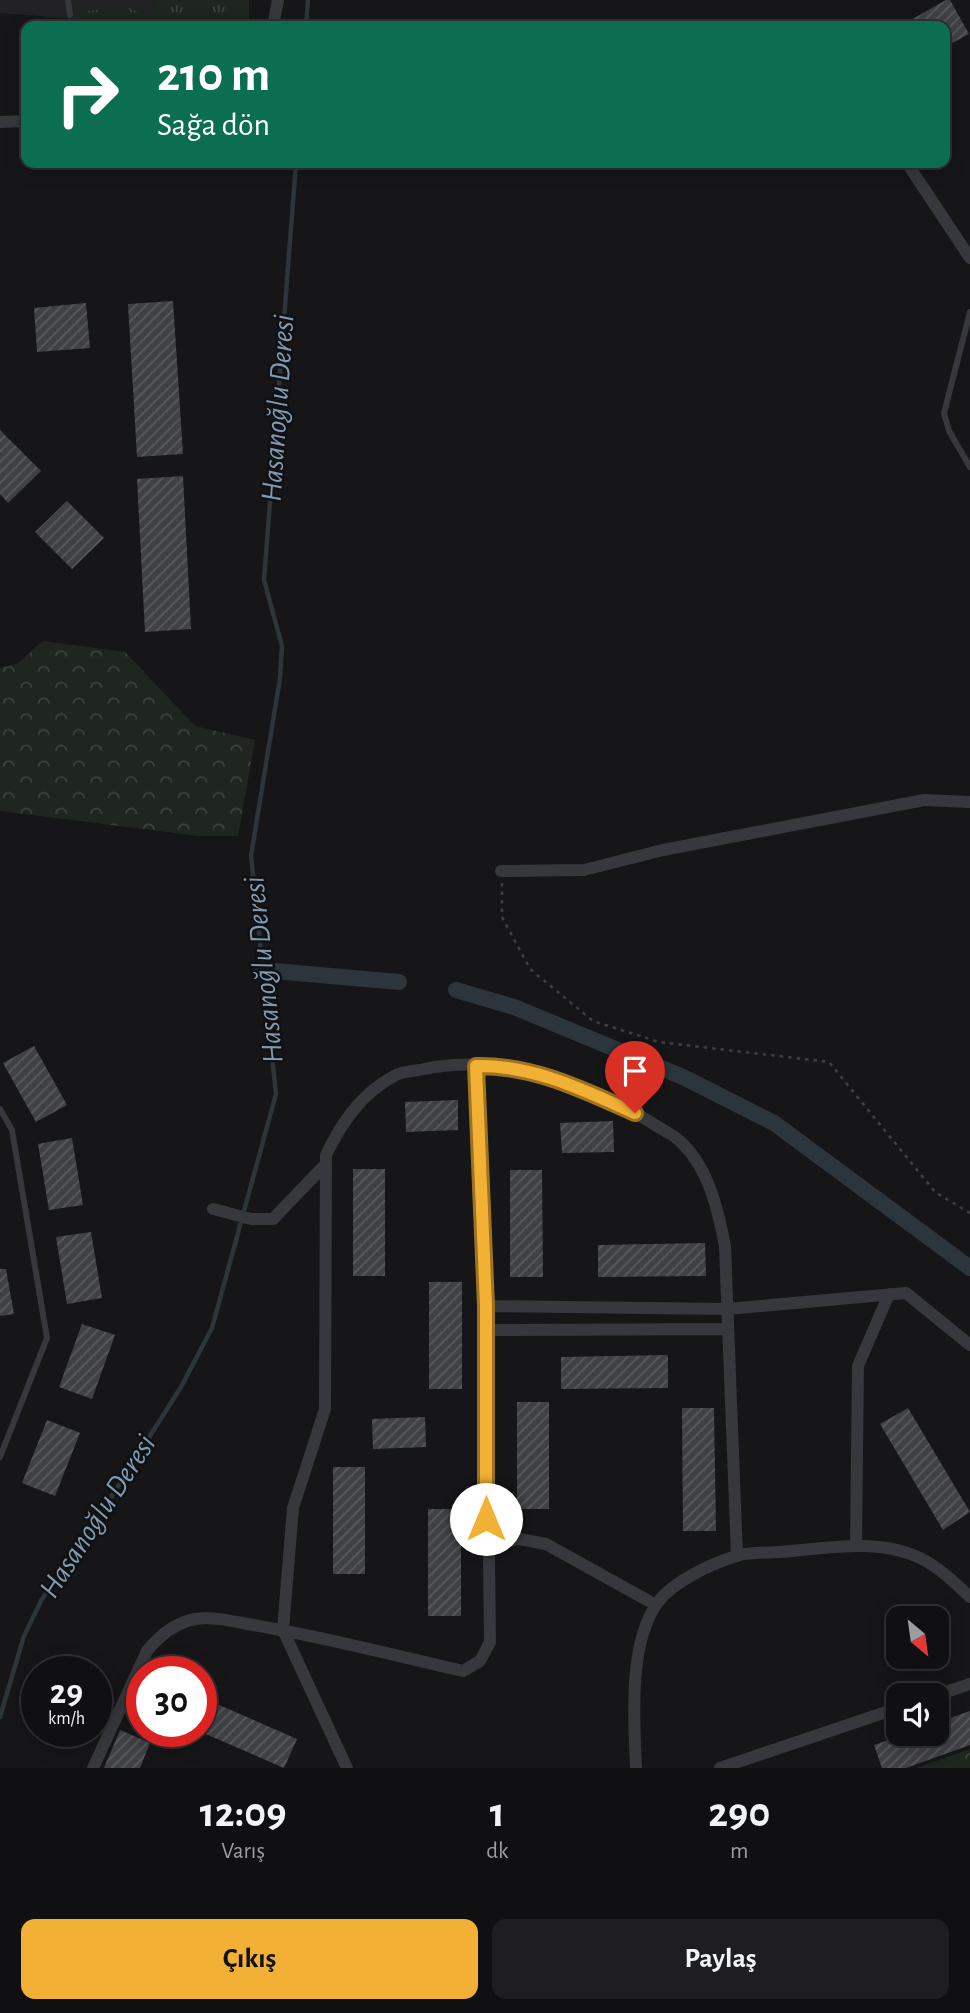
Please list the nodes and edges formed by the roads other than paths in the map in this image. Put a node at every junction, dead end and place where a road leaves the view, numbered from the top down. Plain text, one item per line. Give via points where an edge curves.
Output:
1 (68, 0) edge
2 (278, 0) edge
3 (70, 15) dead end
4 (274, 21) edge
5 (21, 121) edge
6 (0, 122) edge
7 (910, 168) edge
8 (970, 258) edge
9 (970, 312) edge
10 (970, 467) edge
11 (970, 802) edge
12 (501, 871) road end
13 (476, 1066) junction
14 (0, 1109) edge
15 (324, 1166) junction
16 (213, 1209) dead end
17 (889, 1294) junction
18 (486, 1306) junction
19 (727, 1308) junction
20 (728, 1329) junction
21 (486, 1330) junction
22 (970, 1345) edge
23 (0, 1457) edge
24 (486, 1546) junction
25 (856, 1546) junction
26 (737, 1556) junction
27 (970, 1597) edge
28 (656, 1605) junction
29 (283, 1630) junction
30 (970, 1684) edge
31 (949, 1691) edge
32 (886, 1712) edge
33 (93, 1768) edge
34 (347, 1768) edge
35 (636, 1768) edge
36 (720, 1768) edge

1 - 3 lane
2 - 4 street
5 - 6 street
7 - 8 street
9 - 10 lane via 944,413
11 - 12 street via 924,800 663,850 584,870
13 - 15 street via 439,1066 396,1075 359,1101 338,1129
13 - 18 street
13 - 19 street via 501,1065 550,1075 635,1113 682,1143 704,1172 719,1217
14 - 23 lane via 12,1130 47,1338
15 - 16 street via 274,1219 251,1219
15 - 29 street via 324,1409 293,1508
17 - 19 street
17 - 22 street via 906,1293
17 - 25 street via 858,1366
18 - 19 street
18 - 21 street
19 - 20 street
20 - 21 street
20 - 26 street
21 - 24 street
24 - 28 street via 519,1539 546,1544
24 - 29 street via 490,1642 480,1661 463,1671
25 - 26 street
25 - 27 street via 919,1557
26 - 28 street via 677,1585
28 - 35 street via 649,1616 635,1675
29 - 33 street via 195,1619 157,1639 147,1651
29 - 34 street
30 - 31 street
32 - 36 street

